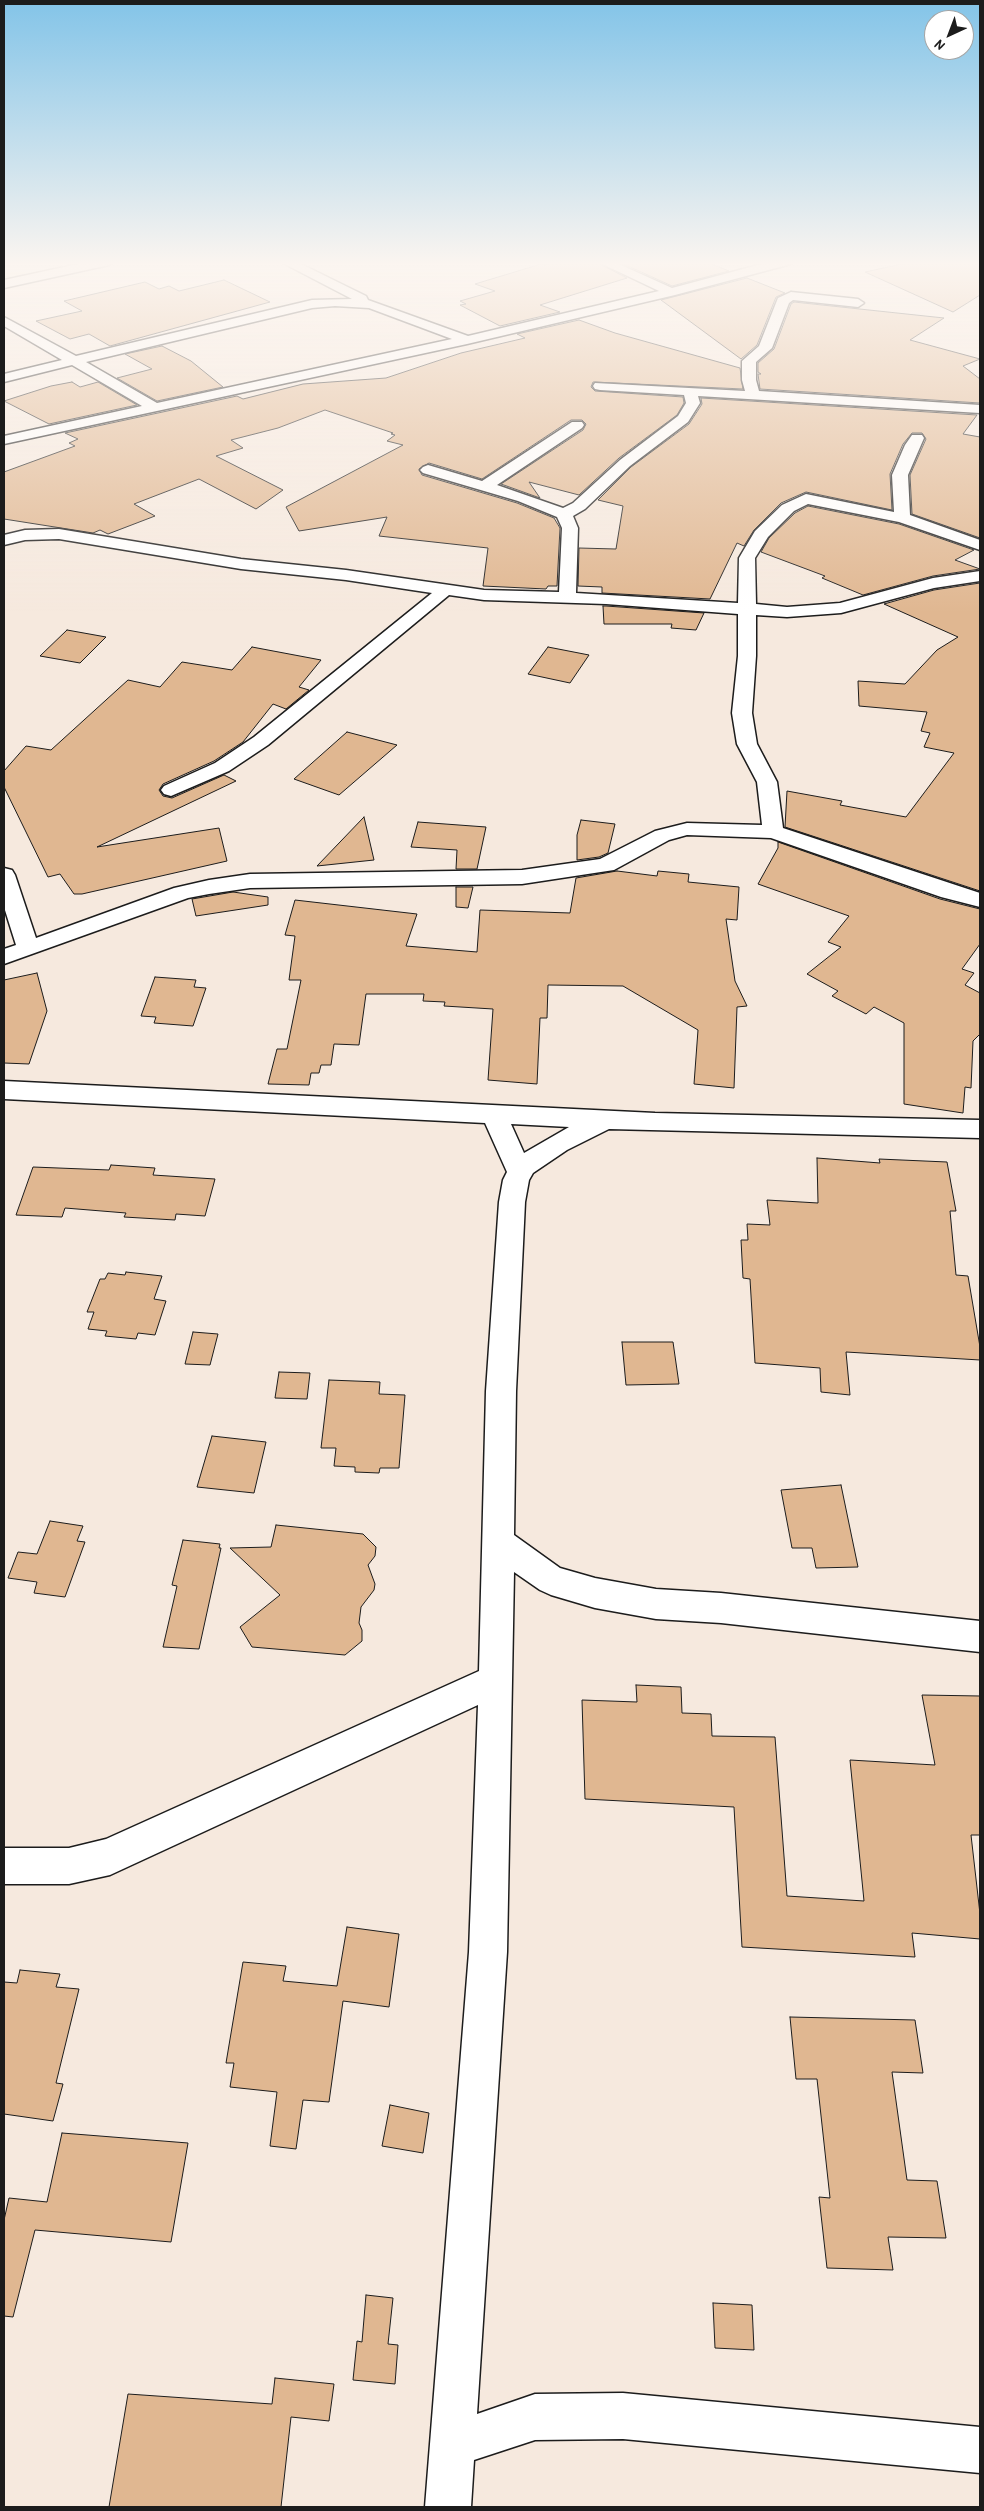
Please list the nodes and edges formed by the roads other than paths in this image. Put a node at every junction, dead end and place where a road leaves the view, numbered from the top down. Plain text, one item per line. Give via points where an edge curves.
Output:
1 (104, 378) edge
2 (293, 378) edge
3 (749, 378) edge
4 (600, 386) dead end
5 (690, 392) junction
6 (753, 394) junction
7 (152, 406) junction
8 (980, 409) edge
9 (577, 425) dead end
10 (916, 438) dead end
11 (4, 440) edge
12 (428, 470) dead end
13 (485, 486) junction
14 (564, 514) junction
15 (902, 518) junction
16 (4, 540) edge
17 (980, 545) edge
18 (980, 576) edge
19 (444, 591) junction
20 (567, 598) junction
21 (748, 609) junction
22 (171, 790) dead end
23 (773, 832) junction
24 (4, 875) edge
25 (980, 900) edge
26 (28, 947) junction
27 (4, 957) edge
28 (4, 1090) edge
29 (493, 1113) junction
30 (609, 1118) junction
31 (980, 1129) edge
32 (520, 1172) junction
33 (497, 1541) junction
34 (980, 1637) edge
35 (496, 1680) junction
36 (4, 1866) edge
37 (452, 2445) junction
38 (980, 2450) edge
39 (448, 2507) edge

1 - 7 street
2 - 7 street
3 - 6 street
4 - 5 street
5 - 6 street
5 - 14 street via 693,403 683,419 625,463 579,506
6 - 8 street
7 - 11 street
9 - 13 street
10 - 15 street via 900,474
12 - 13 street
13 - 14 street
14 - 20 street via 570,528
15 - 17 street
15 - 21 street via 806,499 788,508 761,534 747,558
16 - 19 street via 25,535 59,534 241,564 346,575
18 - 21 street via 933,582 842,608 787,612
19 - 20 street via 515,598
19 - 22 street via 261,741 222,767
20 - 21 street
21 - 23 street via 742,713 747,744 767,782
23 - 25 street
23 - 26 street via 687,829 662,835 606,865 522,877 260,881 209,887 182,893
24 - 26 street
26 - 27 street
28 - 29 street
29 - 30 street
29 - 32 street
30 - 31 street via 655,1122
30 - 32 street via 558,1143
32 - 33 street via 512,1202 501,1391
33 - 34 street via 551,1580 594,1593 656,1604 721,1608
33 - 35 street
35 - 36 street via 110,1857 69,1866
35 - 37 street via 488,1952
37 - 38 street via 535,2417 574,2415 623,2416
37 - 39 street

